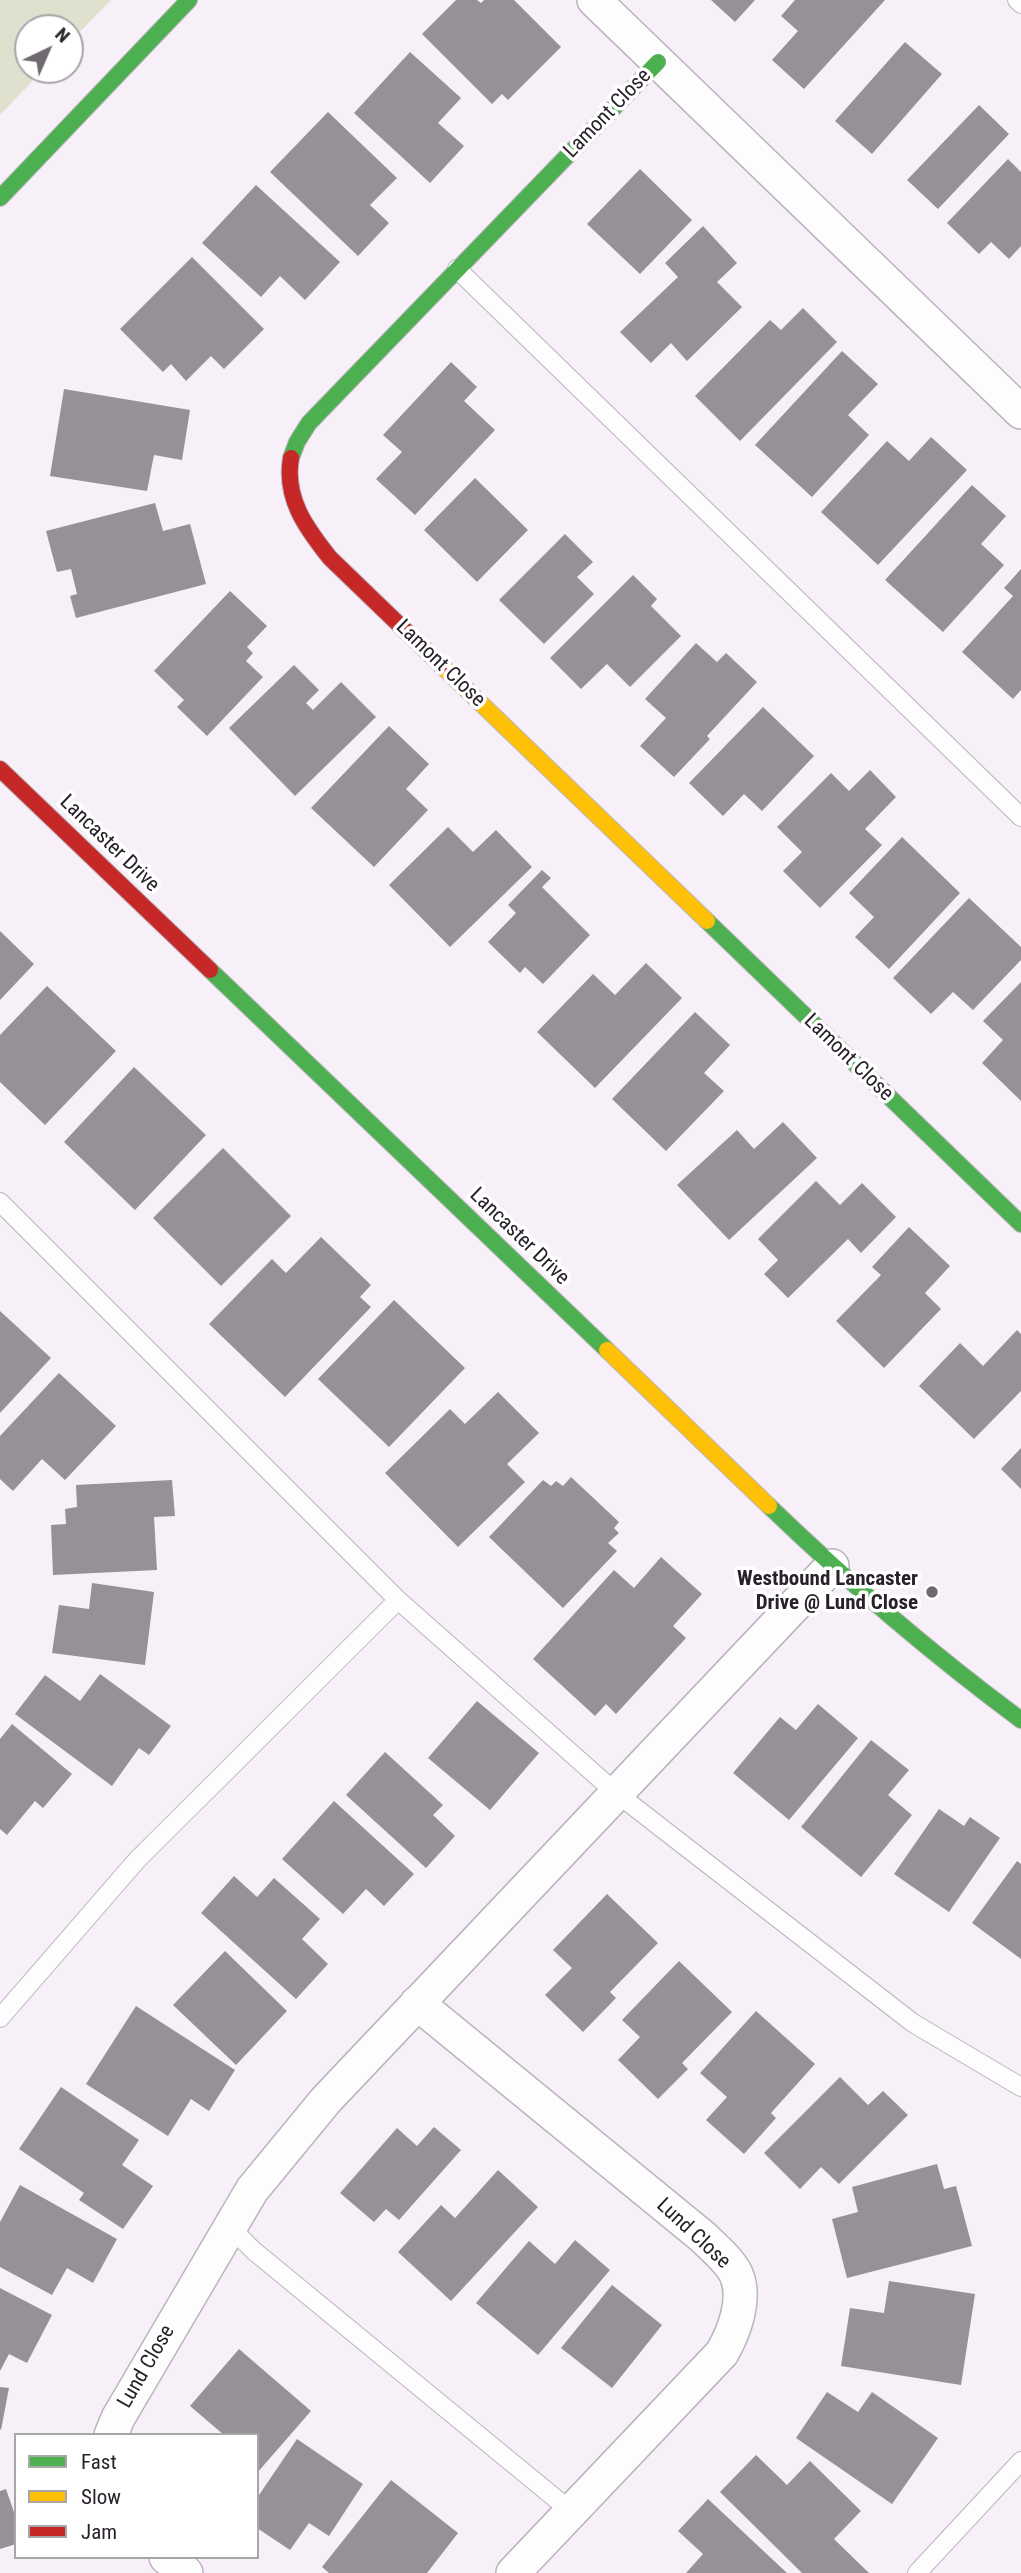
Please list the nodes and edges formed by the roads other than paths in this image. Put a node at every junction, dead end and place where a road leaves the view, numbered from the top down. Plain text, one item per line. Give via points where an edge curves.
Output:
1 (189, 0) edge
2 (594, 0) edge
3 (1017, 0) edge
4 (1021, 4) edge
5 (658, 62) junction
6 (0, 198) edge
7 (457, 269) junction
8 (1021, 412) edge
9 (0, 769) edge
10 (1021, 817) edge
11 (0, 1202) edge
12 (1021, 1224) edge
13 (832, 1566) junction
14 (398, 1600) junction
15 (1021, 1720) edge
16 (615, 1793) junction
17 (417, 2003) junction
18 (0, 2018) edge
19 (1021, 2087) edge
20 (229, 2226) junction
21 (112, 2433) edge
22 (1021, 2461) edge
23 (572, 2512) junction
24 (168, 2559) edge
25 (186, 2573) edge
26 (513, 2573) edge
27 (917, 2573) edge

1 - 6 street
2 - 5 street, Lamont Close
3 - 4 lane
5 - 7 street, Lamont Close
5 - 8 street, Lamont Close
7 - 10 lane
7 - 12 street, Lamont Close via 298,436 288,482 307,530 340,568
9 - 13 street, Lancaster Drive
11 - 14 lane
13 - 15 street, Lancaster Drive via 958,1675
13 - 16 street, Lund Close
14 - 16 lane
14 - 18 lane via 137,1860
16 - 17 street, Lund Close
16 - 19 lane via 913,2023
17 - 20 street, Lund Close via 290,2141
17 - 23 street, Lund Close via 703,2237 736,2275 737,2317 722,2353
20 - 21 street, Lund Close
20 - 23 lane
22 - 27 lane
23 - 26 street, Lund Close
24 - 25 street

